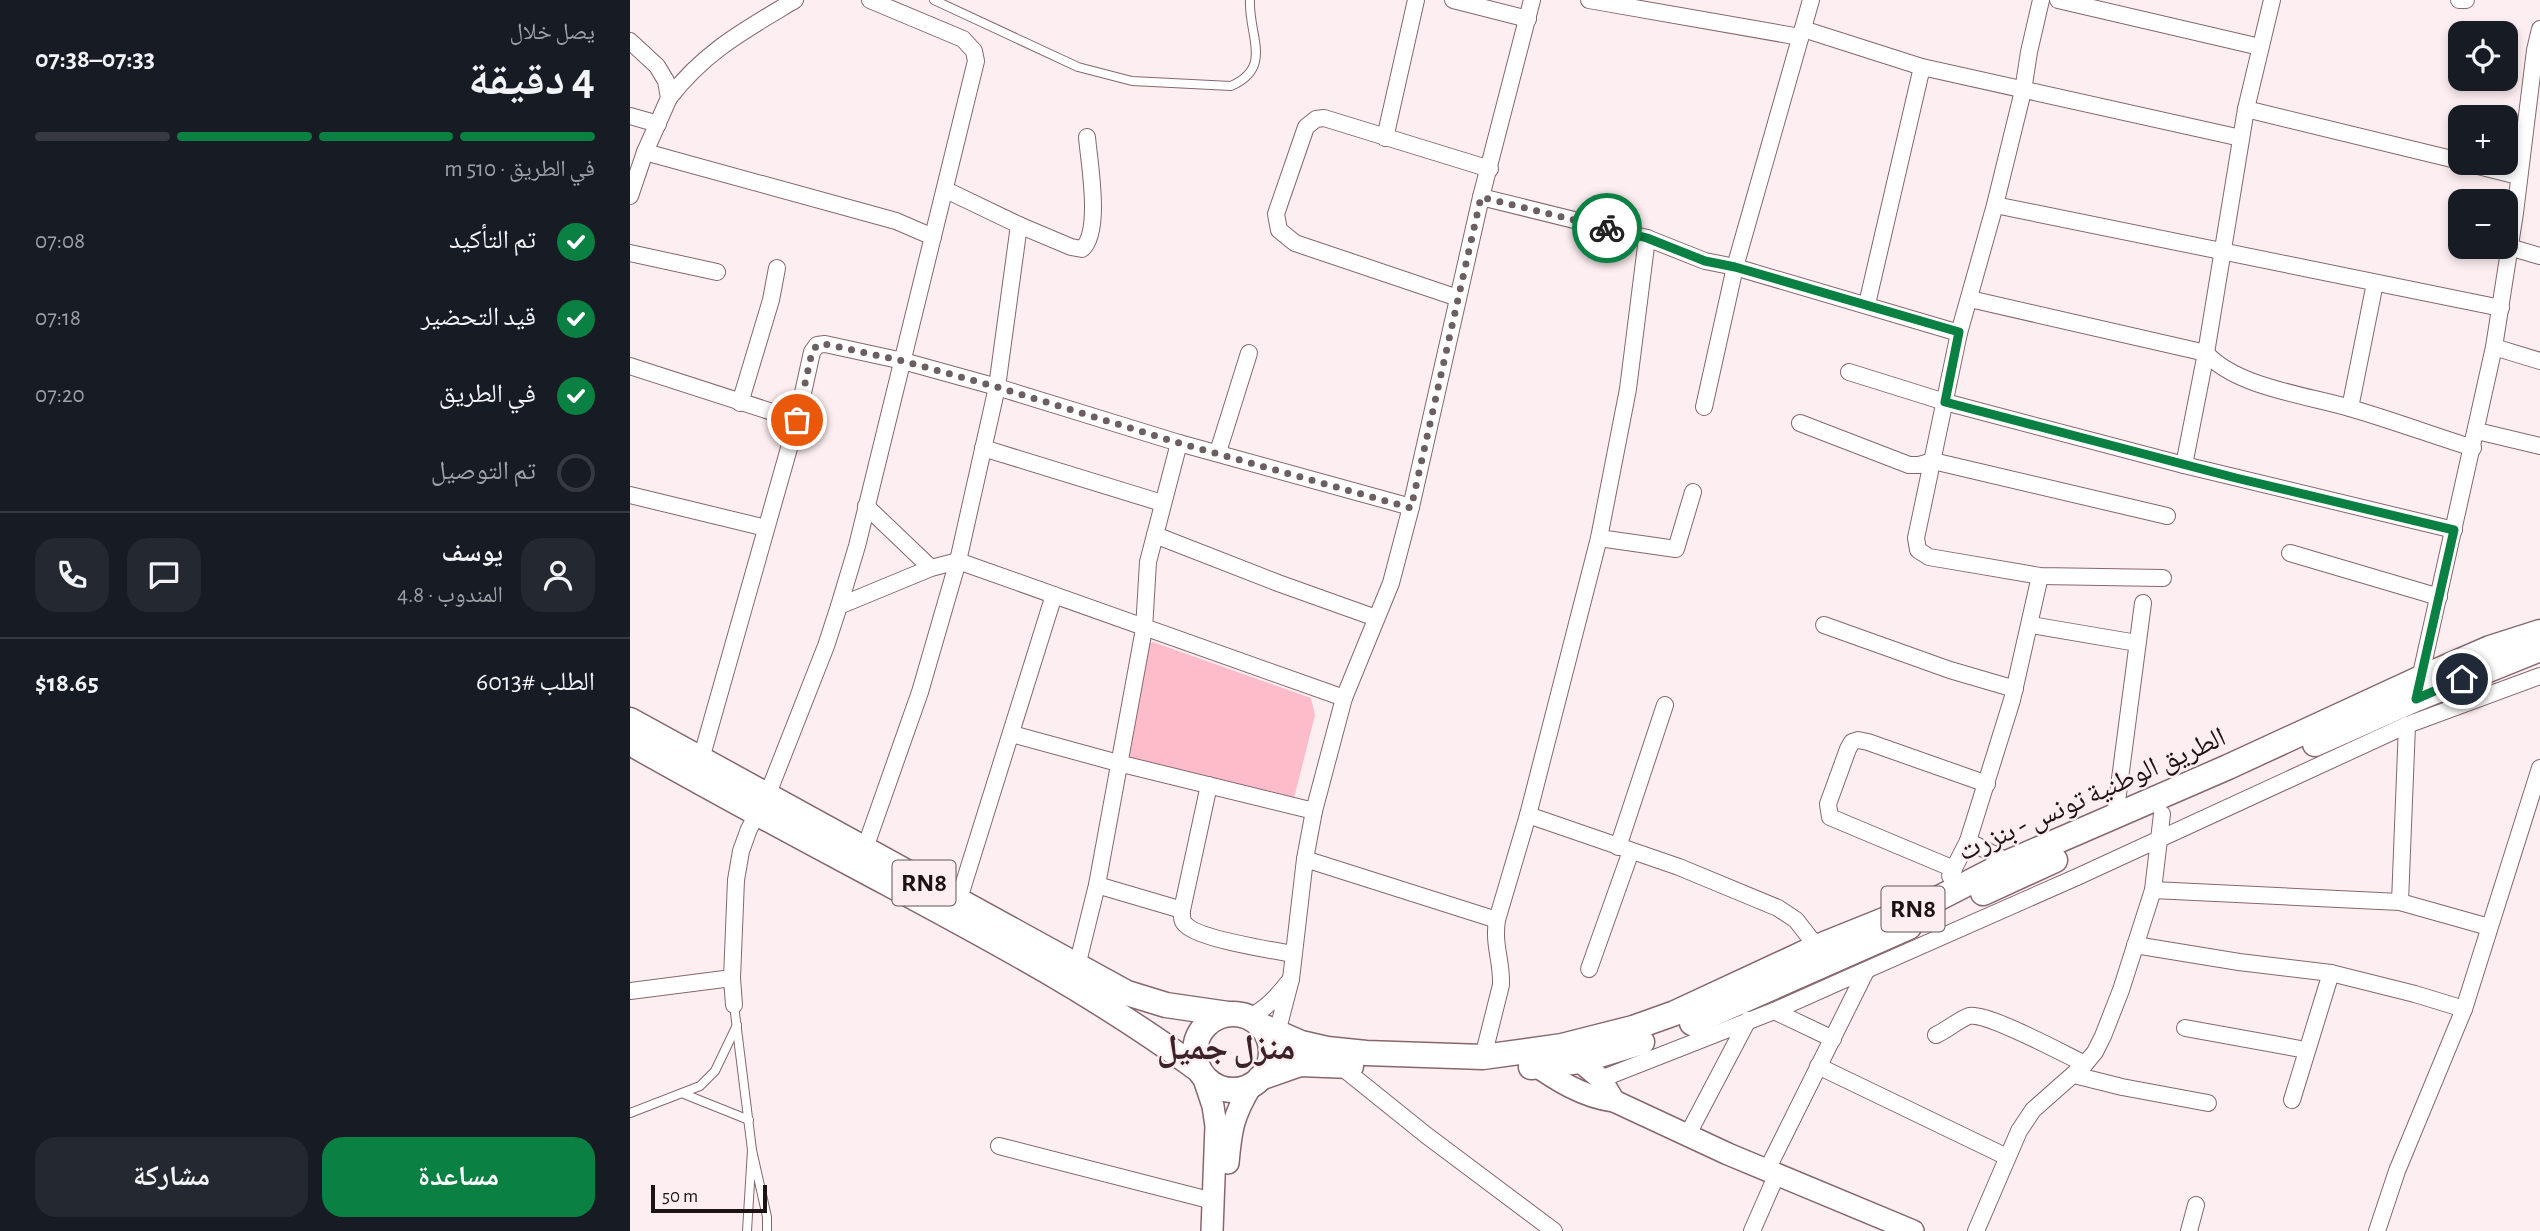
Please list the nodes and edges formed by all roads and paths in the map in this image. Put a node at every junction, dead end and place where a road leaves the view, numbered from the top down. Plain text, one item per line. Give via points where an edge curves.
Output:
1 (794, 0) edge
2 (870, 0) edge
3 (934, 0) edge
4 (1250, 0) edge
5 (1416, 0) edge
6 (1453, 0) edge
7 (1532, 0) edge
8 (1589, 0) edge
9 (1811, 0) edge
10 (2041, 0) edge
11 (2058, 0) edge
12 (2272, 0) edge
13 (2459, 0) edge
14 (2466, 0) edge
15 (1674, 8) edge
16 (1528, 19) junction
17 (2540, 29) edge
18 (1801, 33) junction
19 (630, 41) edge
20 (2260, 47) junction
21 (1922, 67) junction
22 (2023, 91) junction
23 (669, 98) junction
24 (2246, 109) junction
25 (630, 116) edge
26 (658, 124) junction
27 (1087, 137) dead end
28 (1385, 138) junction
29 (2241, 138) junction
30 (645, 152) junction
31 (2448, 158) edge
32 (1490, 169) junction
33 (2514, 175) edge
34 (2518, 176) junction
35 (2516, 189) edge
36 (946, 190) junction
37 (630, 196) edge
38 (1481, 197) junction
39 (1995, 205) junction
40 (1019, 225) junction
41 (933, 237) junction
42 (1647, 238) junction
43 (2224, 250) junction
44 (2518, 250) edge
45 (630, 253) edge
46 (2540, 256) edge
47 (2507, 259) edge
48 (1735, 267) junction
49 (777, 268) dead end
50 (718, 272) dead end
51 (2375, 283) junction
52 (1458, 298) junction
53 (1970, 299) junction
54 (1867, 304) junction
55 (2501, 308) junction
56 (1959, 332) junction
57 (2494, 347) junction
58 (2206, 353) junction
59 (1248, 354) dead end
60 (903, 361) junction
61 (2540, 361) edge
62 (630, 366) edge
63 (1849, 372) dead end
64 (997, 387) junction
65 (1945, 402) junction
66 (740, 403) junction
67 (1704, 407) dead end
68 (2350, 408) junction
69 (797, 420) junction
70 (1800, 423) dead end
71 (2477, 431) junction
72 (1179, 443) junction
73 (2540, 446) edge
74 (983, 447) junction
75 (2473, 448) junction
76 (1218, 452) junction
77 (1933, 461) junction
78 (2184, 465) junction
79 (1693, 492) dead end
80 (630, 495) edge
81 (1163, 503) junction
82 (866, 506) junction
83 (1411, 508) junction
84 (2167, 516) dead end
85 (766, 528) junction
86 (2454, 530) junction
87 (1155, 535) junction
88 (1599, 538) junction
89 (2290, 553) dead end
90 (958, 561) junction
91 (931, 568) junction
92 (2040, 576) junction
93 (2163, 578) dead end
94 (1054, 595) junction
95 (2438, 597) junction
96 (2143, 603) dead end
97 (839, 606) junction
98 (1376, 618) junction
99 (1824, 625) dead end
100 (2031, 625) junction
101 (1144, 629) junction
102 (2540, 632) edge
103 (2137, 643) junction
104 (2540, 649) edge
105 (2540, 677) edge
106 (2418, 688) junction
107 (2015, 689) junction
108 (1344, 698) junction
109 (1665, 705) dead end
110 (630, 720) edge
111 (2407, 725) junction
112 (1012, 734) junction
113 (630, 743) edge
114 (701, 759) junction
115 (1118, 764) junction
116 (2540, 768) edge
117 (1987, 784) junction
118 (1209, 785) junction
119 (762, 805) junction
120 (1314, 811) junction
121 (2162, 814) junction
122 (1528, 815) junction
123 (2115, 817) junction
124 (2159, 840) junction
125 (1968, 841) junction
126 (1625, 849) junction
127 (864, 850) junction
128 (2059, 850) junction
129 (1305, 859) junction
130 (2009, 862) junction
131 (1954, 869) junction
132 (1097, 885) junction
133 (2152, 890) junction
134 (1939, 898) junction
135 (958, 902) junction
136 (2400, 902) junction
137 (1182, 910) junction
138 (1497, 920) junction
139 (2489, 927) junction
140 (2135, 945) junction
141 (1817, 947) junction
142 (1293, 954) junction
143 (1077, 966) junction
144 (1589, 969) dead end
145 (1866, 971) junction
146 (2332, 973) junction
147 (732, 978) junction
148 (1291, 979) junction
149 (630, 991) edge
150 (734, 1005) joint
151 (2464, 1009) junction
152 (1774, 1011) junction
153 (1748, 1020) junction
154 (737, 1025) junction
155 (2185, 1028) dead end
156 (1257, 1029) junction
157 (1936, 1035) dead end
158 (1833, 1039) junction
159 (2306, 1050) junction
160 (1571, 1053) junction
161 (1483, 1058) junction
162 (1528, 1060) junction
163 (1339, 1065) junction
164 (1818, 1066) junction
165 (2079, 1069) junction
166 (1201, 1073) junction
167 (1601, 1079) junction
168 (1256, 1082) junction
169 (684, 1094) junction
170 (2292, 1100) dead end
171 (1614, 1101) junction
172 (2208, 1103) dead end
173 (630, 1113) edge
174 (749, 1120) junction
175 (1687, 1136) junction
176 (999, 1146) dead end
177 (752, 1150) junction
178 (2007, 1157) junction
179 (1772, 1172) junction
180 (1213, 1201) junction
181 (2196, 1205) dead end
182 (747, 1231) edge
183 (767, 1231) edge
184 (1212, 1231) edge
185 (1221, 1231) edge
186 (1554, 1231) edge
187 (1752, 1231) edge
188 (1913, 1231) edge
189 (1976, 1231) edge
190 (2189, 1231) edge
191 (2377, 1231) edge

1 - 23 street via 729,39 688,74
2 - 36 street via 963,39 974,51 976,61
3 - 4 lane via 1078,67 1132,81 1231,86 1245,80 1255,66
5 - 28 street
6 - 16 street
7 - 16 street
8 - 15 street
9 - 18 street
10 - 22 street
11 - 20 street
12 - 20 street
13 - 14 street
15 - 18 street
16 - 32 street
17 - 34 street
18 - 21 street
18 - 48 street
19 - 23 street via 657,66 667,82
20 - 24 street
21 - 22 street
21 - 54 street
22 - 29 street
22 - 39 street
23 - 26 street
24 - 29 street
24 - 31 street
25 - 26 street
26 - 30 street
27 - 40 street via 1093,212 1086,246 1078,250
28 - 32 street
28 - 52 street via 1324,118 1310,122 1276,214 1279,230 1296,243
29 - 43 street
30 - 37 street
30 - 41 street via 896,221
32 - 38 street
33 - 34 street
34 - 35 street
36 - 40 street
36 - 41 street
38 - 42 street
38 - 52 street
39 - 43 street
39 - 53 street
40 - 64 street
41 - 60 street
42 - 48 street via 1705,261
42 - 88 street via 1628,389
43 - 51 street
43 - 58 street
44 - 46 street
45 - 50 street
47 - 55 street
48 - 54 street
48 - 67 street
49 - 66 street
51 - 55 street
51 - 68 street
52 - 83 street
53 - 56 street
53 - 58 street
54 - 56 street
55 - 57 street
56 - 65 street
57 - 61 street
57 - 71 street
58 - 68 street via 2238,378
58 - 78 street
59 - 76 street
60 - 64 street
60 - 69 street via 817,345
60 - 82 street
62 - 66 street
63 - 65 street
64 - 72 street
64 - 74 street
65 - 77 street
65 - 78 street
66 - 69 street
68 - 75 street
69 - 85 street
70 - 77 street via 1898,462 1919,465
71 - 73 street
71 - 75 street
72 - 76 street
72 - 81 street
74 - 81 street
74 - 90 street
75 - 86 street
76 - 83 street
77 - 84 street
77 - 92 street via 1916,538 1918,550 1929,556
78 - 86 street
79 - 88 street via 1676,549
80 - 85 street
81 - 87 street
82 - 91 street
82 - 97 street
83 - 98 street via 1391,583
85 - 114 street
86 - 95 street
87 - 98 street
87 - 101 street via 1148,562
88 - 122 street
89 - 95 street
90 - 91 street
90 - 94 street
90 - 127 street via 920,692
91 - 97 street
92 - 93 street
92 - 100 street
94 - 101 street
94 - 112 street
95 - 106 street
96 - 103 street
97 - 119 street
98 - 108 street
99 - 107 street
100 - 103 street
100 - 107 street
101 - 108 street
101 - 115 street
102 - 106 main road, الطريق الوطنية تونس - بنزرت / RN8 via 2490,648
103 - 123 street
104 - 106 main road, الطريق الوطنية تونس - بنزرت / RN8
105 - 111 street
106 - 121 main road, الطريق الوطنية تونس - بنزرت / RN8
106 - 123 main road, الطريق الوطنية تونس - بنزرت / RN8
107 - 117 street
108 - 120 street
109 - 126 street
110 - 114 main road, الطريق الوطنية تونس - بنزرت / RN8
111 - 124 street
111 - 136 street
112 - 115 street
112 - 135 street
113 - 119 main road, الطريق الوطنية تونس - بنزرت / RN8
114 - 119 main road, الطريق الوطنية تونس - بنزرت / RN8
115 - 118 street
115 - 132 street
116 - 139 street
117 - 125 street
117 - 131 street via 1868,742 1852,742 1848,749 1828,804 1830,817
118 - 120 street
118 - 137 street
119 - 127 main road, الطريق الوطنية تونس - بنزرت / RN8
119 - 147 street via 745,840 736,880
119 - 166 main road, الطريق الوطنية تونس - بنزرت / RN8 via 1154,1037
120 - 129 street
121 - 124 street
121 - 128 main road, الطريق الوطنية تونس - بنزرت / RN8
122 - 126 street
122 - 138 street
123 - 128 main road, الطريق الوطنية تونس - بنزرت / RN8
124 - 133 street
124 - 145 street
125 - 130 street
125 - 131 street
126 - 141 street via 1788,914
126 - 144 street
127 - 135 main road, الطريق الوطنية تونس - بنزرت / RN8
128 - 130 main road, الطريق الوطنية تونس - بنزرت / RN8
128 - 160 main road, الطريق الوطنية تونس - بنزرت / RN8 via 1731,1008 1676,1030
129 - 138 street
129 - 142 street
130 - 134 main road, الطريق الوطنية تونس - بنزرت / RN8
131 - 134 street
132 - 137 street
132 - 143 street
133 - 136 street
133 - 140 street
134 - 141 main road, الطريق الوطنية تونس - بنزرت / RN8
135 - 143 main road, الطريق الوطنية تونس - بنزرت / RN8
136 - 139 street
137 - 142 street via 1185,925 1194,931
138 - 161 street via 1494,937 1501,985
139 - 151 street
140 - 146 street
140 - 165 street via 2103,1036
141 - 160 main road, الطريق الوطنية تونس - بنزرت / RN8 via 1675,1013
142 - 148 street
143 - 156 main road, الطريق الوطنية تونس - بنزرت / RN8 via 1150,1002
145 - 152 street
145 - 158 street
146 - 151 street
146 - 159 street
147 - 149 street
147 - 150 street
148 - 156 street
148 - 156 street via 1263,1010
150 - 154 lane
151 - 191 street
152 - 153 street
152 - 158 street
153 - 167 street
153 - 175 street
154 - 169 lane via 715,1071
154 - 174 lane
155 - 159 street
156 - 161 main road, الطريق الوطنية تونس - بنزرت / RN8 via 1327,1049
156 - 166 main road via 1217,1017 1207,1024 1195,1046
156 - 168 main road via 1268,1068
157 - 165 street via 1968,1016 1989,1018
158 - 164 street
159 - 170 street
160 - 162 main road, الطريق الوطنية تونس - بنزرت / RN8
160 - 167 street
161 - 162 main road, الطريق الوطنية تونس - بنزرت / RN8
162 - 163 main road, الطريق الوطنية تونس - بنزرت / RN8 via 1472,1071
162 - 171 street via 1569,1087
163 - 168 main road, الطريق الوطنية تونس - بنزرت / RN8 via 1300,1064
163 - 186 street
164 - 178 street
164 - 179 street
165 - 172 street via 2122,1087
165 - 178 street via 2033,1110
166 - 168 main road, RN8 via 1225,1090
166 - 180 street via 1216,1126
167 - 171 street
168 - 185 street via 1236,1110 1231,1128
169 - 173 lane
169 - 174 lane
171 - 175 street
174 - 177 lane
175 - 179 street
176 - 180 street
177 - 182 lane
177 - 183 lane
178 - 189 street
179 - 187 street
179 - 188 street
180 - 184 street
181 - 190 street

